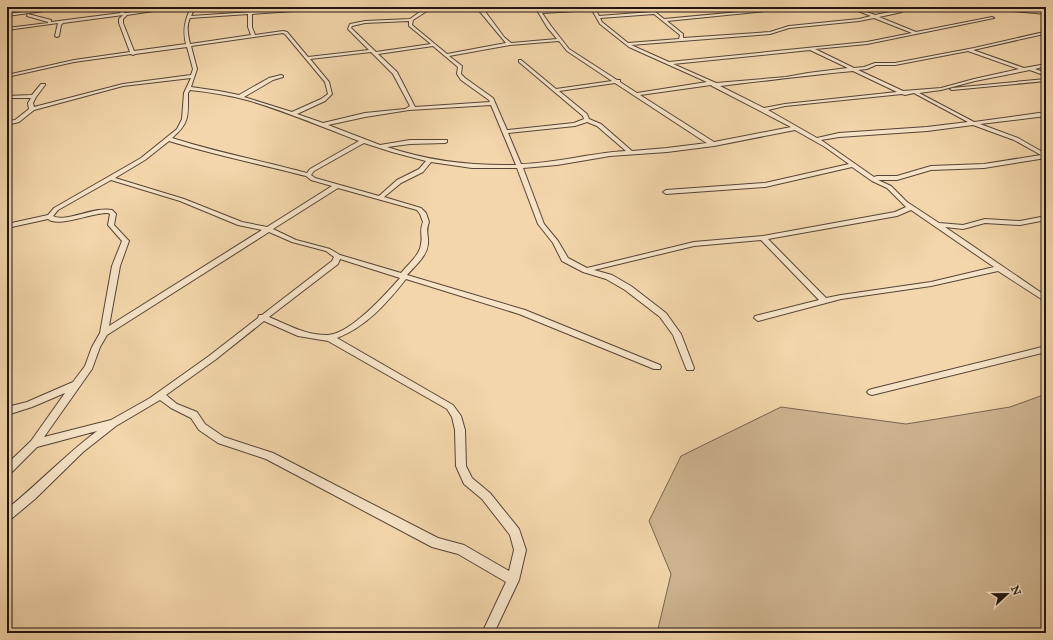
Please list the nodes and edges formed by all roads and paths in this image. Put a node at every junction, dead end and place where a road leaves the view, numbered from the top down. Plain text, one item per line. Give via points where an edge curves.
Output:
1 (71, 7) edge
2 (116, 7) edge
3 (177, 7) edge
4 (189, 7) edge
5 (248, 7) edge
6 (349, 7) edge
7 (427, 7) edge
8 (478, 7) edge
9 (537, 7) edge
10 (647, 7) edge
11 (802, 7) edge
12 (850, 7) edge
13 (904, 7) edge
14 (982, 7) edge
15 (592, 8) edge
16 (1020, 9) edge
17 (540, 12) junction
18 (249, 13) junction
19 (654, 13) junction
20 (1046, 13) edge
21 (7, 15) edge
22 (125, 15) junction
23 (876, 16) junction
24 (189, 17) junction
25 (597, 17) junction
26 (992, 18) dead end
27 (411, 20) junction
28 (664, 20) junction
29 (61, 23) junction
30 (49, 24) junction
31 (7, 29) edge
32 (914, 32) junction
33 (1043, 32) dead end
34 (57, 36) dead end
35 (253, 36) junction
36 (557, 39) junction
37 (681, 40) junction
38 (510, 44) junction
39 (627, 44) junction
40 (435, 45) junction
41 (188, 47) junction
42 (810, 49) junction
43 (967, 50) junction
44 (374, 52) junction
45 (133, 54) junction
46 (447, 55) junction
47 (308, 58) junction
48 (520, 60) dead end
49 (668, 63) junction
50 (1046, 65) edge
51 (854, 69) junction
52 (1029, 70) junction
53 (1046, 75) edge
54 (7, 76) edge
55 (193, 76) junction
56 (281, 76) dead end
57 (1046, 80) edge
58 (618, 81) junction
59 (713, 84) junction
60 (43, 85) dead end
61 (188, 88) junction
62 (941, 89) junction
63 (556, 90) junction
64 (916, 93) junction
65 (638, 94) junction
66 (906, 94) junction
67 (34, 96) junction
68 (7, 97) edge
69 (240, 97) junction
70 (493, 103) junction
71 (409, 109) junction
72 (32, 110) junction
73 (763, 110) junction
74 (294, 113) junction
75 (1046, 114) edge
76 (587, 120) junction
77 (973, 122) junction
78 (7, 123) edge
79 (322, 126) junction
80 (795, 128) junction
81 (505, 132) junction
82 (169, 139) junction
83 (816, 140) junction
84 (363, 141) junction
85 (445, 141) dead end
86 (706, 143) junction
87 (380, 146) junction
88 (631, 153) junction
89 (1046, 156) edge
90 (429, 161) junction
91 (519, 166) junction
92 (853, 166) junction
93 (308, 176) junction
94 (110, 178) junction
95 (871, 178) junction
96 (337, 186) junction
97 (666, 192) dead end
98 (380, 198) junction
99 (911, 207) junction
100 (50, 216) junction
101 (1046, 218) edge
102 (937, 225) junction
103 (7, 226) edge
104 (267, 229) junction
105 (762, 238) junction
106 (338, 256) junction
107 (1000, 268) junction
108 (586, 270) junction
109 (403, 276) junction
110 (1046, 300) edge
111 (824, 301) junction
112 (262, 317) junction
113 (758, 318) dead end
114 (104, 333) junction
115 (330, 338) junction
116 (1046, 349) edge
117 (657, 367) dead end
118 (690, 368) dead end
119 (78, 384) junction
120 (872, 392) dead end
121 (160, 394) junction
122 (7, 412) edge
123 (114, 423) junction
124 (34, 444) junction
125 (7, 470) edge
126 (7, 516) edge
127 (513, 580) junction
128 (488, 633) edge

1 - 21 street
2 - 22 street
3 - 22 street
4 - 24 street
5 - 18 street
6 - 18 street
7 - 27 street
8 - 38 street via 486,13 504,41
9 - 17 street
10 - 19 street
11 - 28 street
12 - 23 street
13 - 23 street via 901,11
14 - 16 street
15 - 17 street
15 - 25 street
16 - 20 street
17 - 36 street
18 - 24 street
18 - 35 street
19 - 25 street
19 - 28 street
21 - 30 street via 38,16 50,20
22 - 29 street
22 - 45 street via 121,19
23 - 32 street
23 - 37 street via 789,27 770,33
24 - 41 street via 186,23
25 - 39 street
26 - 32 street
27 - 40 street via 411,27
27 - 44 street via 351,25 351,32
28 - 37 street via 682,35
29 - 30 street
29 - 34 street
30 - 31 street
32 - 42 street via 867,43
33 - 43 street
35 - 41 street
35 - 47 street via 285,32
36 - 38 street
36 - 58 street via 571,52
37 - 39 street
38 - 46 street
39 - 49 street
40 - 44 street
40 - 46 street
41 - 45 street
41 - 55 street via 195,69
42 - 49 street
42 - 51 street
43 - 51 street
43 - 52 street
44 - 47 street
44 - 71 street via 395,73 405,88 413,106
45 - 54 street via 69,62
46 - 70 street via 460,66 460,76
47 - 74 street via 327,82 330,94 323,100
48 - 63 street
49 - 59 street
50 - 52 street
51 - 59 street
51 - 66 street
52 - 53 street
52 - 62 street
55 - 61 street
55 - 72 street via 123,85
56 - 69 street
57 - 62 street
58 - 63 street
58 - 65 street
59 - 65 street
59 - 73 street
60 - 67 street
61 - 69 street
61 - 82 street via 183,124
62 - 64 street
63 - 76 street via 586,115
64 - 66 street
64 - 77 street
65 - 86 street
66 - 73 street via 823,101
67 - 68 street
67 - 72 street via 30,105
69 - 74 street
70 - 71 street
70 - 81 street
71 - 79 street via 365,115
72 - 78 street via 17,121
73 - 80 street
74 - 79 street
75 - 77 street
76 - 81 street via 582,123
76 - 88 street via 599,125
77 - 83 street via 886,133 839,135
77 - 89 street via 1016,139
79 - 84 street
80 - 83 street
80 - 86 street via 714,144
81 - 91 street
82 - 93 street
82 - 94 street via 143,159
83 - 92 street
84 - 87 street
84 - 93 street via 312,170
85 - 87 street
86 - 88 street
87 - 90 street
88 - 91 street
89 - 95 street via 984,166 931,168 897,178
90 - 91 street
90 - 98 street via 421,171 401,180
91 - 108 street via 540,224 556,242 565,260
92 - 95 street
92 - 97 street via 765,185
93 - 96 street
94 - 100 street via 56,209
94 - 104 street via 182,200 240,224
95 - 99 street via 893,190
96 - 98 street
96 - 104 street
98 - 109 street via 419,209 426,219 422,253
99 - 102 street
99 - 105 street via 896,214
100 - 103 street
100 - 114 street via 63,220 94,212 110,211 113,214 111,225 126,241 116,266
101 - 102 street via 1020,223 985,220 962,227
102 - 107 street
104 - 106 street via 328,250
104 - 114 street
105 - 108 street via 694,244
105 - 111 street
106 - 109 street
106 - 112 street via 335,262
107 - 110 street
107 - 111 street via 931,284
108 - 118 street via 609,277 628,288 663,315 677,334
109 - 115 street via 391,293 360,323 349,331
109 - 117 street via 522,312
111 - 113 street
112 - 115 street via 301,334
112 - 121 street via 212,358
114 - 119 street via 89,367
115 - 127 street via 450,407 460,430 461,466 468,481 486,496 515,533 520,550
116 - 120 street
119 - 122 street
119 - 124 street
121 - 123 street
121 - 127 street via 174,406 194,415 202,427 221,440 269,456 436,543 460,548
123 - 124 street
123 - 126 street via 80,449
124 - 125 street
127 - 128 street

